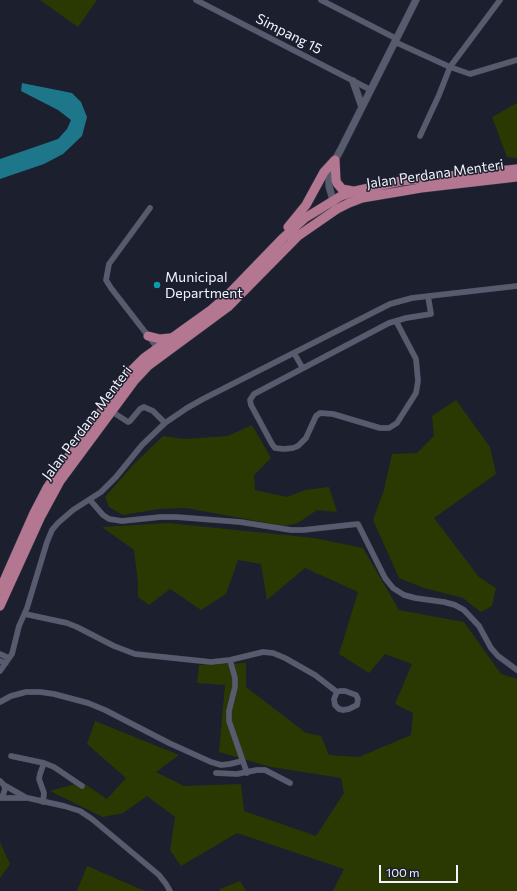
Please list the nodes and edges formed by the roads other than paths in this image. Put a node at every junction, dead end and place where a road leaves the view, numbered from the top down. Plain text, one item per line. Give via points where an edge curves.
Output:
1 (196, 0) edge
2 (321, 0) edge
3 (416, 0) edge
4 (500, 0) edge
5 (396, 40) junction
6 (517, 60) edge
7 (450, 67) junction
8 (353, 81) junction
9 (371, 90) junction
10 (362, 107) junction
11 (420, 136) dead end
12 (335, 160) junction
13 (517, 169) edge
14 (517, 177) edge
15 (355, 191) junction
16 (332, 200) junction
17 (150, 208) dead end
18 (337, 209) junction
19 (271, 251) junction
20 (517, 286) edge
21 (428, 296) junction
22 (396, 321) junction
23 (148, 336) junction
24 (172, 338) junction
25 (160, 351) junction
26 (294, 353) junction
27 (144, 358) junction
28 (302, 367) junction
29 (112, 411) junction
30 (165, 423) junction
31 (90, 500) junction
32 (0, 590) edge
33 (0, 606) edge
34 (25, 614) junction
35 (0, 654) edge
36 (230, 660) junction
37 (5, 661) edge
38 (517, 670) edge
39 (0, 671) edge
40 (337, 692) junction
41 (0, 702) edge
42 (11, 756) dead end
43 (242, 761) junction
44 (44, 763) junction
45 (247, 772) junction
46 (216, 773) dead end
47 (1, 782) edge
48 (290, 783) dead end
49 (82, 786) dead end
50 (0, 798) edge
51 (28, 798) junction
52 (43, 802) junction
53 (170, 891) edge

1 - 8 street, Simpang 15
2 - 5 street
3 - 5 street
4 - 7 street
5 - 7 street
5 - 9 street
6 - 7 street via 470,74
7 - 11 street
8 - 9 street, Simpang 15
8 - 10 street
9 - 10 street
10 - 12 street
12 - 15 main road via 337,183 342,189
12 - 16 street via 329,176
12 - 19 main road via 324,172 306,205
13 - 15 main road, Jalan Perdana Menteri via 401,181
14 - 18 main road, Jalan Perdana Menteri via 362,198
15 - 16 main road, Jalan Perdana Menteri
16 - 18 street
16 - 19 main road, Jalan Perdana Menteri via 305,218
17 - 23 street via 110,264 106,280
18 - 25 main road, Jalan Perdana Menteri via 291,242 228,308
19 - 24 main road, Jalan Perdana Menteri via 218,304
20 - 21 street
21 - 22 street via 431,314
21 - 26 street via 390,304
22 - 28 street via 389,322
22 - 28 street via 416,359 418,382 414,397 397,423 389,428 320,413 316,416 306,438 298,446 275,448 250,400 254,394
23 - 24 main road
23 - 25 street
23 - 27 main road via 149,346
24 - 25 main road, Jalan Perdana Menteri
25 - 27 main road, Jalan Perdana Menteri
25 - 29 main road, Jalan Perdana Menteri
26 - 28 street
26 - 30 street via 203,399
27 - 32 main road, Jalan Perdana Menteri via 129,373 47,488
29 - 30 street via 128,422 144,407 153,411
29 - 33 main road, Jalan Perdana Menteri via 67,470 50,498
30 - 31 street via 142,445 110,484
31 - 34 street via 64,517 52,530
31 - 38 street via 109,519 122,521 161,517 240,522 291,530 358,524 385,578 393,588 404,595 444,602 464,610 479,626 498,656
34 - 36 street via 67,623 135,654 211,662
34 - 37 street via 15,643
35 - 37 street
36 - 40 street via 259,653 273,653 315,675
36 - 43 street via 235,687 229,721
37 - 39 street
40 - 40 street via 352,693 358,699 354,708 338,709 334,699
41 - 43 street via 26,692 54,694 105,710 211,762 221,765
42 - 44 street
43 - 45 street
44 - 49 street via 63,772
44 - 52 street via 39,779 44,793
45 - 46 street
45 - 48 street via 265,770
47 - 50 street via 5,792
47 - 51 street
50 - 51 street
51 - 52 street
52 - 53 street via 75,810 92,819 159,875

